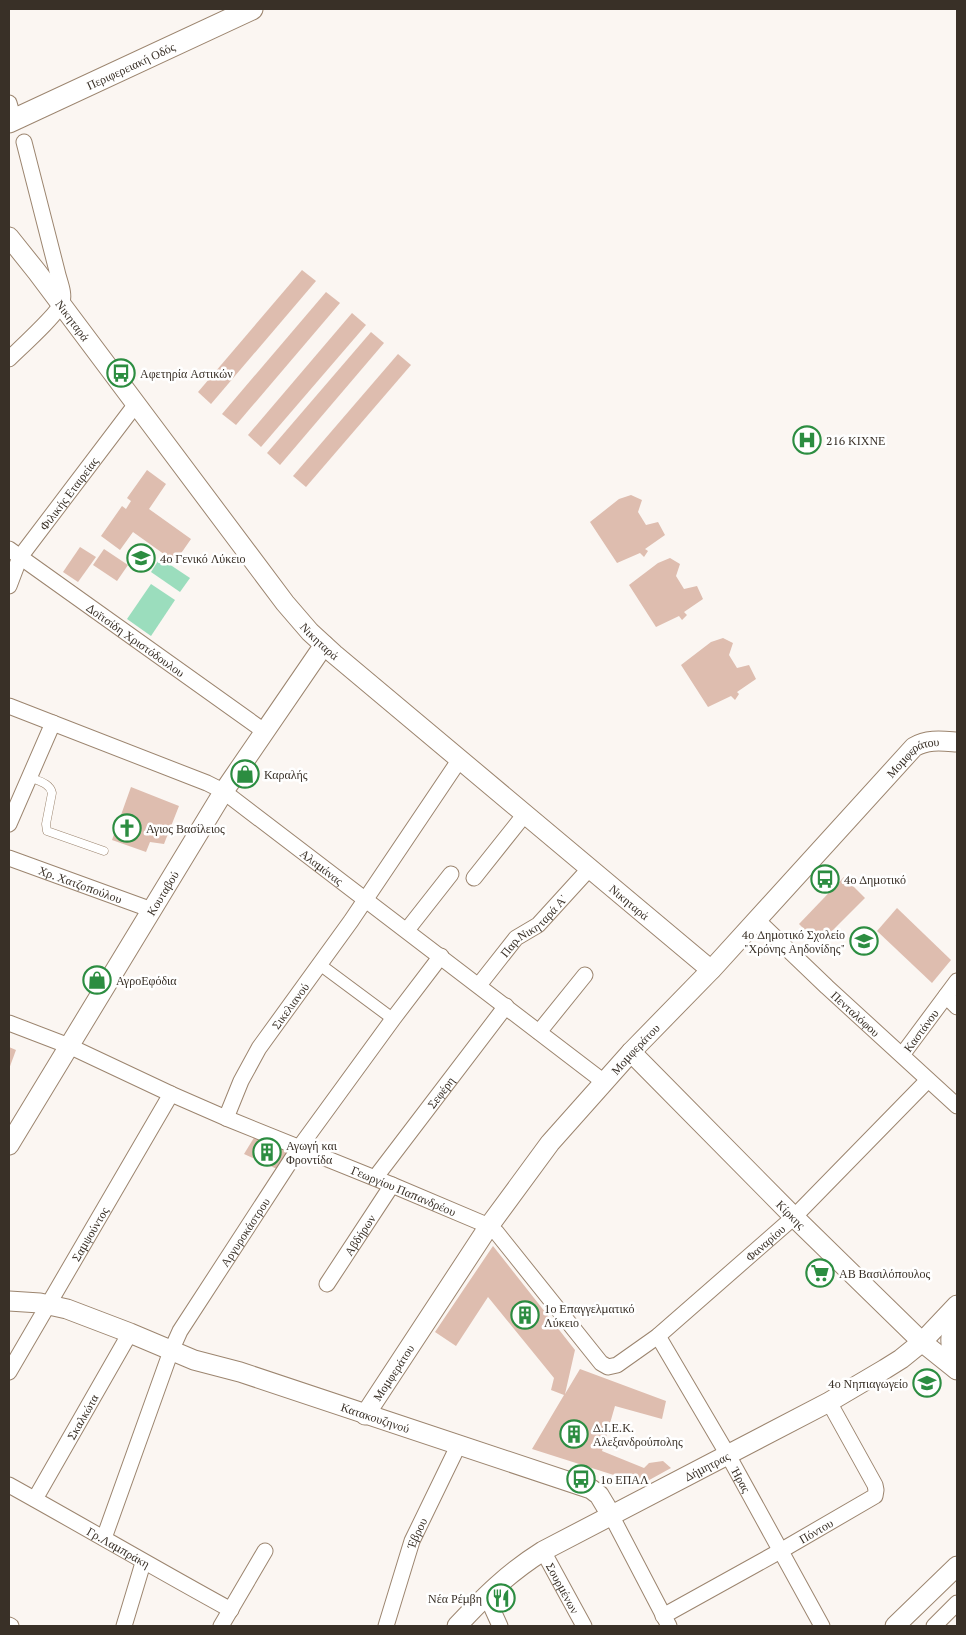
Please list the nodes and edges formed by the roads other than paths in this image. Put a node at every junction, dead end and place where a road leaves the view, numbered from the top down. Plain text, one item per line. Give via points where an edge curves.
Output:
1 (252, 9) edge
2 (10, 115) edge
3 (24, 142) dead end
4 (9, 236) edge
5 (62, 304) junction
6 (9, 359) edge
7 (136, 404) junction
8 (14, 553) edge
9 (9, 586) edge
10 (324, 645) junction
11 (9, 706) edge
12 (52, 723) junction
13 (264, 731) junction
14 (957, 742) edge
15 (460, 760) junction
16 (29, 777) junction
17 (224, 791) junction
18 (525, 814) junction
19 (9, 824) edge
20 (104, 852) dead end
21 (9, 858) edge
22 (590, 868) junction
23 (451, 874) dead end
24 (474, 878) dead end
25 (366, 899) junction
26 (152, 910) junction
27 (757, 920) junction
28 (408, 930) junction
29 (441, 956) junction
30 (319, 964) junction
31 (711, 970) junction
32 (585, 976) dead end
33 (957, 981) edge
34 (479, 985) junction
35 (946, 996) junction
36 (506, 1006) junction
37 (957, 1007) edge
38 (393, 1019) junction
39 (9, 1023) edge
40 (539, 1032) junction
41 (69, 1046) junction
42 (631, 1052) junction
43 (902, 1055) junction
44 (928, 1080) junction
45 (604, 1082) junction
46 (171, 1094) junction
47 (957, 1106) edge
48 (226, 1118) junction
49 (9, 1145) edge
50 (299, 1148) junction
51 (375, 1178) junction
52 (392, 1185) junction
53 (794, 1218) junction
54 (489, 1226) junction
55 (327, 1284) dead end
56 (9, 1301) edge
57 (48, 1305) junction
58 (957, 1306) edge
59 (130, 1333) junction
60 (658, 1336) junction
61 (922, 1342) junction
62 (171, 1351) junction
63 (608, 1367) joint
64 (957, 1370) edge
65 (9, 1372) edge
66 (829, 1402) junction
67 (365, 1415) junction
68 (459, 1444) junction
69 (728, 1455) junction
70 (9, 1484) edge
71 (35, 1499) junction
72 (611, 1516) junction
73 (104, 1538) junction
74 (782, 1550) junction
75 (265, 1551) dead end
76 (543, 1551) junction
77 (144, 1563) junction
78 (957, 1566) edge
79 (486, 1596) junction
80 (957, 1603) edge
81 (230, 1610) junction
82 (666, 1621) edge
83 (124, 1626) edge
84 (221, 1626) edge
85 (386, 1626) edge
86 (457, 1626) edge
87 (500, 1626) edge
88 (584, 1626) edge
89 (822, 1626) edge
90 (895, 1626) edge
91 (934, 1626) edge

1 - 2 main road, Περιφερειακή Οδός
3 - 5 street via 62,292
4 - 5 street, Νικηταρά
5 - 6 street
5 - 7 street, Νικηταρά
7 - 8 street, Φιλικής Εταιρείας
7 - 10 street, Νικηταρά via 285,603
8 - 9 street, Φιλικής Εταιρείας
8 - 13 street, Δοϊτσίδη Χριστόδουλου
10 - 13 street, Κουταβού
10 - 15 street, Νικηταρά
11 - 12 street, Αλαμάνας
12 - 16 street
12 - 17 street, Αλαμάνας
13 - 17 street, Κουταβού
14 - 27 street, Μομφεράτου via 932,740 914,747
15 - 18 street, Νικηταρά
15 - 25 street, Σικελιανού
16 - 19 street
16 - 20 lane via 51,788 48,831
17 - 25 street, Αλαμάνας
17 - 26 street, Κουταβού
18 - 22 street, Νικηταρά
18 - 24 street
21 - 26 street, Χρ. Χατζοπούλου
22 - 31 street, Νικηταρά
22 - 34 street, Παρ.Νικηταρά Α' via 538,925 516,938
23 - 28 street
25 - 28 street, Αλαμάνας
25 - 30 street, Σικελιανού
26 - 41 street, Κουταβού
27 - 31 street, Μομφεράτου
27 - 43 street, Πενταλόφου
28 - 29 street, Αλαμάνας
29 - 34 street, Αλαμάνας
29 - 38 street, Αργυροκάστρου
30 - 38 street
30 - 48 street, Σικελιανού via 258,1048
31 - 42 street, Μομφεράτου
32 - 40 street
33 - 35 street, Καστάνου
34 - 36 street, Αλαμάνας
35 - 37 street
35 - 43 street, Καστάνου
36 - 40 street, Αλαμάνας
36 - 51 street, Σεφέρη
38 - 50 street, Αργυροκάστρου
39 - 41 street, Γεωργίου Παπανδρέου
40 - 45 street, Αλαμάνας
41 - 46 street, Γεωργίου Παπανδρέου
41 - 49 street, Κουταβού
42 - 45 street, Μομφεράτου
42 - 53 street, Κίρκης
43 - 44 street, Πενταλόφου
44 - 47 street, Πενταλόφου
44 - 53 street, Φαναρίου
45 - 54 street, Μομφεράτου via 550,1143
46 - 48 street, Γεωργίου Παπανδρέου
46 - 57 street, Σαμψούντος
48 - 50 street, Γεωργίου Παπανδρέου
50 - 51 street, Γεωργίου Παπανδρέου
50 - 62 street, Αργυροκάστρου via 188,1318
51 - 52 street, Γεωργίου Παπανδρέου
52 - 54 street, Γεωργίου Παπανδρέου
52 - 55 street, Αβδήρων
53 - 60 street, Φαναρίου
53 - 61 street, Κίρκης
54 - 63 street, Γεωργίου Παπανδρέου via 601,1364
54 - 67 street, Μομφεράτου
56 - 57 street, Κατακουζηνού
57 - 59 street, Κατακουζηνού
57 - 65 street, Σαμψούντος
58 - 61 street, Δήμητρας
58 - 64 street via 950,1340
59 - 62 street, Κατακουζηνού
59 - 71 street, Σκαλκώτα
60 - 63 street, Φαναρίου via 617,1365
60 - 69 street, Ήρας
61 - 64 street, Κίρκης
61 - 66 street, Δήμητρας via 901,1359
62 - 67 street, Κατακουζηνού
62 - 73 street, Αργυροκάστρου
66 - 69 street, Δήμητρας
66 - 74 street, Πόντου via 876,1490 874,1496
67 - 68 street, Κατακουζηνού
68 - 72 street, Κατακουζηνού via 592,1489
68 - 85 street, Έβρου via 412,1541
69 - 72 street, Δήμητρας
69 - 74 street, Ήρας
70 - 71 street, Γρ.Λαμπράκη
71 - 73 street, Γρ.Λαμπράκη
72 - 76 street, Δήμητρας
72 - 82 street, Κατακουζηνού
73 - 77 street, Γρ.Λαμπράκη
74 - 82 street, Πόντου
74 - 89 street, Ήρας
75 - 81 street
76 - 79 street, Δήμητρας via 517,1567
76 - 88 street, Σουρμένων
77 - 81 street, Γρ.Λαμπράκη
77 - 83 street
78 - 90 street
79 - 86 street, Δήμητρας
79 - 87 street
80 - 91 street
81 - 84 street

